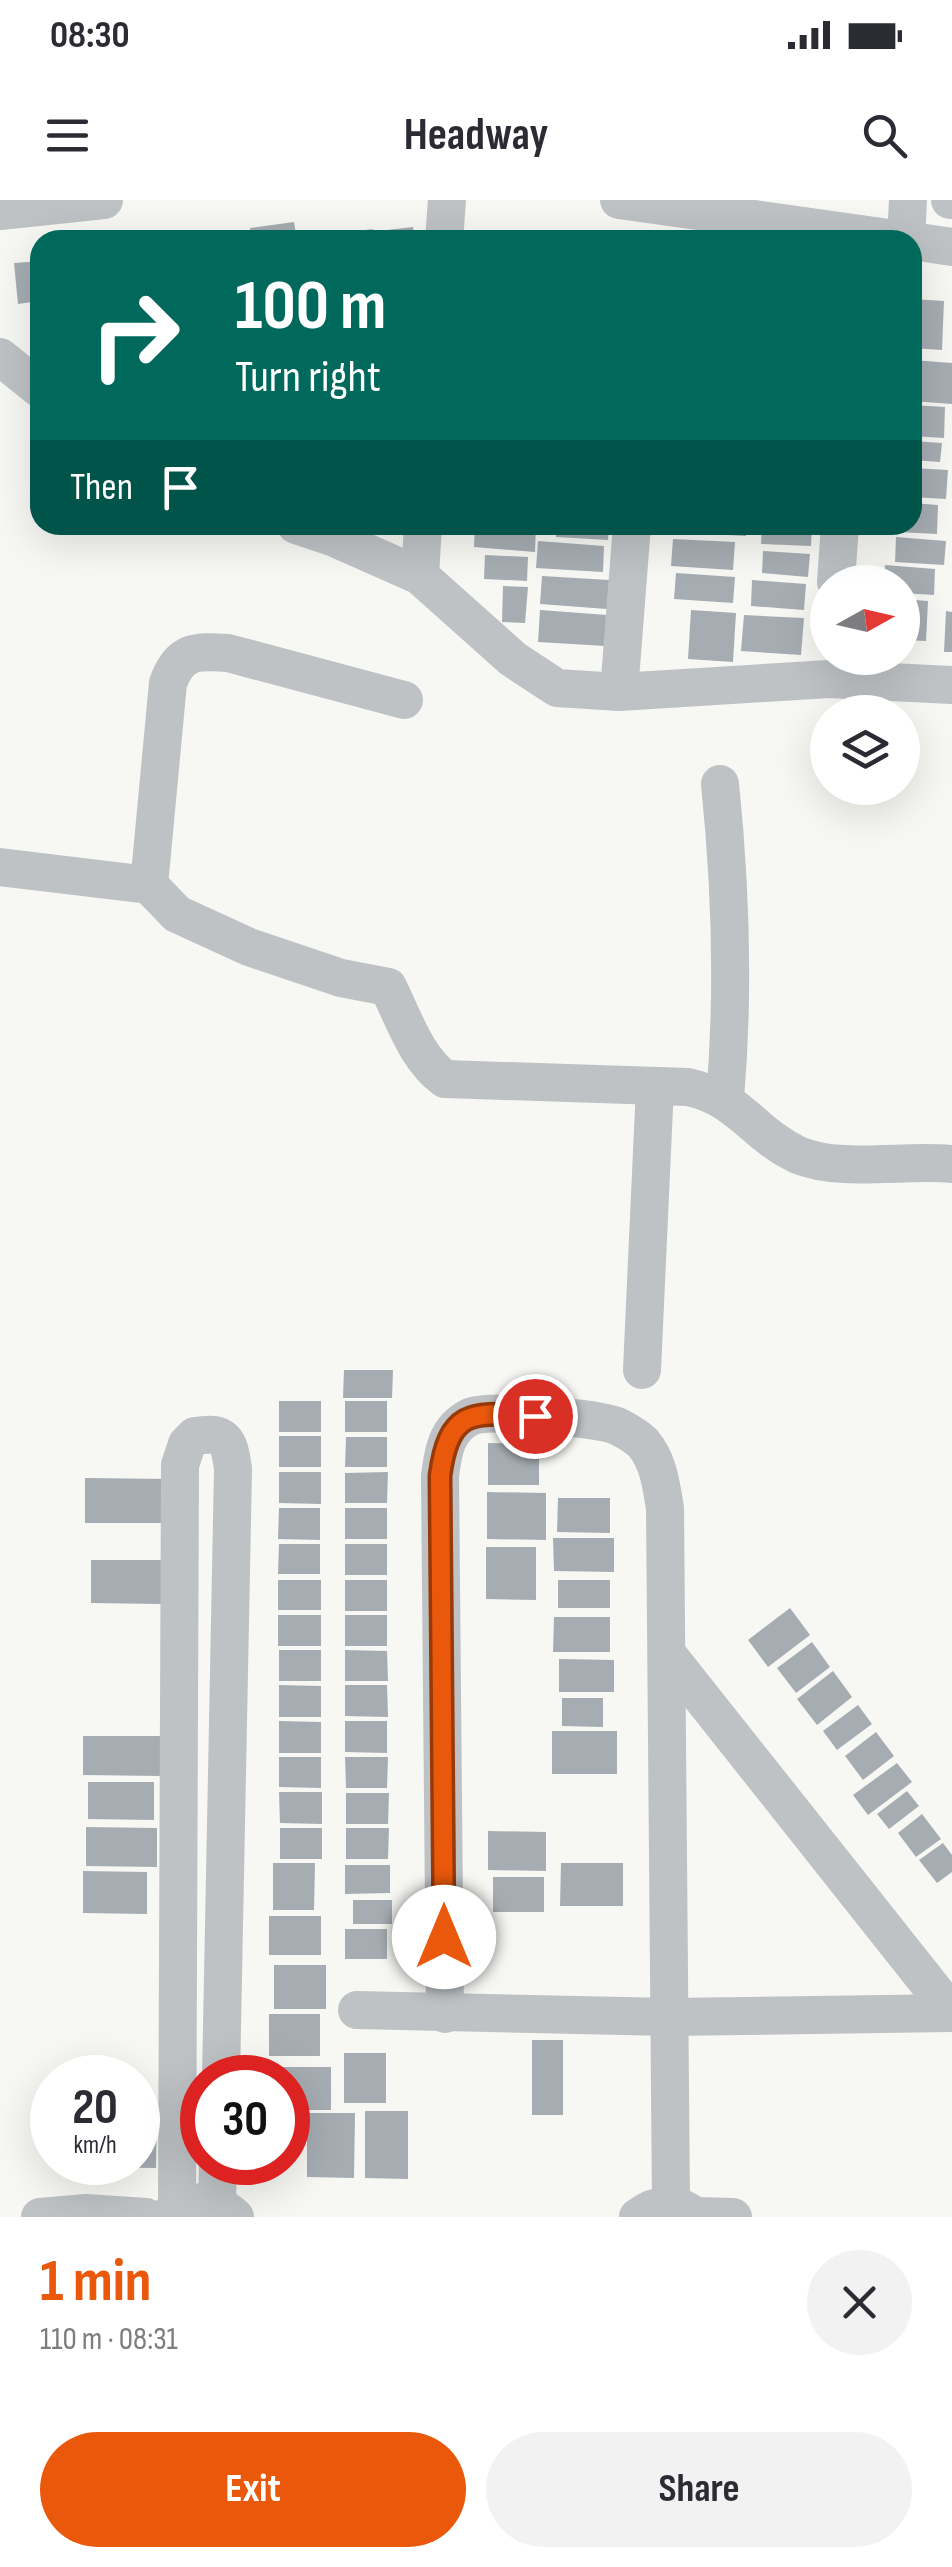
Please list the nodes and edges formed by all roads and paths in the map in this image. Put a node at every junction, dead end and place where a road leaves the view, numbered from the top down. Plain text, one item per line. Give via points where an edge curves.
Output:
1 (104, 200) edge
2 (447, 200) edge
3 (908, 200) edge
4 (0, 210) edge
5 (645, 211) edge
6 (816, 214) edge
7 (445, 230) edge
8 (847, 230) edge
9 (907, 230) edge
10 (922, 242) edge
11 (952, 247) edge
12 (0, 357) edge
13 (30, 381) edge
14 (326, 535) edge
15 (422, 535) edge
16 (631, 535) edge
17 (839, 535) edge
18 (837, 565) edge
19 (420, 576) junction
20 (810, 670) edge
21 (880, 675) edge
22 (952, 685) edge
23 (620, 692) junction
24 (404, 700) dead end
25 (720, 784) dead end
26 (0, 868) edge
27 (149, 885) junction
28 (655, 1086) junction
29 (725, 1099) junction
30 (952, 1164) edge
31 (642, 1370) dead end
32 (668, 1655) junction
33 (357, 2010) dead end
34 (952, 2013) edge
35 (445, 2014) junction
36 (669, 2017) junction
37 (221, 2055) edge
38 (222, 2185) edge
39 (226, 2210) edge
40 (163, 2214) edge
41 (676, 2214) edge
42 (40, 2217) edge
43 (733, 2217) edge

1 - 4 street
2 - 7 street
3 - 9 street
5 - 6 street
6 - 8 street
10 - 11 street
12 - 13 street
14 - 19 street
15 - 19 street
16 - 23 street
17 - 18 street
19 - 23 street via 513,659 557,688
20 - 23 street
21 - 22 street
24 - 27 street via 228,653 185,656 168,683
25 - 29 street via 732,962
26 - 27 street
27 - 28 street via 178,914 249,947 388,987 420,1052 445,1079
28 - 29 street via 688,1087
28 - 31 street
29 - 30 street via 774,1143 824,1163
32 - 34 street
32 - 35 street via 665,1508 659,1469 642,1442 615,1426 573,1418 474,1414 458,1425 444,1446 440,1476
32 - 36 street
33 - 35 street
34 - 36 street
35 - 36 street
36 - 41 street
37 - 40 street via 234,1469 230,1447 211,1434 194,1436 180,1465
38 - 39 street
39 - 40 street via 192,2202
40 - 42 street
41 - 43 street

